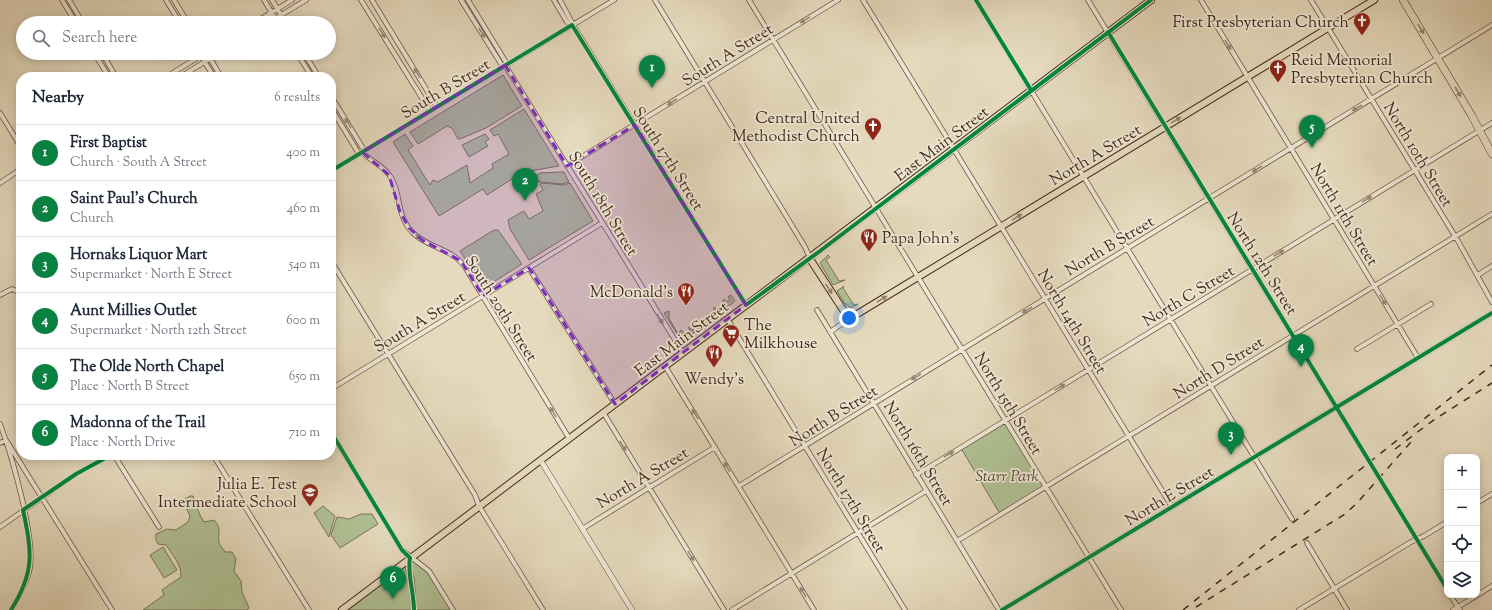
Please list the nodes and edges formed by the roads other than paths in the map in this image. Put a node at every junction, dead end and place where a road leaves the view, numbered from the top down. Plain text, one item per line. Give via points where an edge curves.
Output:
1 (62, 0) edge
2 (69, 0) edge
3 (166, 0) edge
4 (174, 0) edge
5 (264, 0) edge
6 (272, 0) edge
7 (292, 0) edge
8 (306, 0) edge
9 (362, 0) edge
10 (372, 0) edge
11 (461, 0) edge
12 (468, 0) edge
13 (554, 0) edge
14 (560, 0) edge
15 (614, 0) edge
16 (655, 0) edge
17 (749, 0) edge
18 (838, 0) edge
19 (863, 0) edge
20 (976, 0) edge
21 (1088, 0) edge
22 (1151, 0) edge
23 (1201, 0) edge
24 (1311, 0) edge
25 (1374, 0) edge
26 (1403, 0) edge
27 (277, 9) junction
28 (272, 12) junction
29 (281, 15) joint
30 (72, 16) edge
31 (79, 16) edge
32 (176, 16) edge
33 (184, 16) edge
34 (265, 16) edge
35 (274, 16) edge
36 (572, 25) junction
37 (1492, 25) edge
38 (1327, 28) junction
39 (1108, 32) junction
40 (773, 40) junction
41 (1438, 58) junction
42 (98, 60) edge
43 (106, 60) edge
44 (191, 60) edge
45 (208, 60) edge
46 (211, 60) edge
47 (301, 60) edge
48 (308, 60) edge
49 (204, 62) junction
50 (505, 65) junction
51 (106, 72) edge
52 (113, 72) edge
53 (173, 72) edge
54 (188, 72) edge
55 (211, 72) edge
56 (218, 72) edge
57 (309, 72) edge
58 (316, 72) edge
59 (1247, 77) junction
60 (705, 81) junction
61 (1031, 90) junction
62 (1371, 99) junction
63 (336, 105) edge
64 (437, 106) junction
65 (430, 111) junction
66 (0, 113) edge
67 (336, 115) edge
68 (1492, 123) edge
69 (635, 124) junction
70 (1165, 126) junction
71 (1479, 130) junction
72 (16, 139) edge
73 (954, 148) junction
74 (1291, 148) junction
75 (362, 152) junction
76 (1492, 154) edge
77 (567, 166) junction
78 (336, 168) edge
79 (1415, 170) junction
80 (16, 172) edge
81 (1083, 176) junction
82 (0, 183) edge
83 (1209, 198) junction
84 (876, 208) junction
85 (1492, 214) edge
86 (1334, 219) junction
87 (602, 223) junction
88 (1001, 226) junction
89 (1455, 236) junction
90 (1127, 248) junction
91 (810, 259) junction
92 (1492, 266) edge
93 (529, 268) junction
94 (336, 269) edge
95 (1253, 269) junction
96 (1478, 275) junction
97 (919, 276) junction
98 (1374, 285) junction
99 (16, 290) edge
100 (0, 295) edge
101 (483, 296) junction
102 (1045, 298) junction
103 (1492, 302) edge
104 (1431, 304) dead end
105 (746, 305) junction
106 (817, 310) dead end
107 (1492, 313) edge
108 (848, 319) junction
109 (1170, 319) junction
110 (728, 320) junction
111 (1398, 324) junction
112 (830, 332) junction
113 (1293, 335) junction
114 (962, 349) junction
115 (1357, 349) dead end
116 (683, 353) junction
117 (388, 354) junction
118 (1418, 358) junction
119 (665, 366) junction
120 (1088, 370) junction
121 (1211, 385) junction
122 (336, 386) edge
123 (874, 403) junction
124 (615, 404) junction
125 (1336, 408) junction
126 (603, 412) junction
127 (1006, 420) junction
128 (0, 424) edge
129 (1129, 435) junction
130 (569, 438) junction
131 (6, 440) junction
132 (336, 440) edge
133 (0, 443) edge
134 (805, 446) junction
135 (715, 447) junction
136 (16, 456) edge
137 (1254, 457) junction
138 (18, 460) edge
139 (101, 460) edge
140 (117, 460) edge
141 (217, 460) edge
142 (541, 461) junction
143 (916, 475) junction
144 (739, 486) junction
145 (1046, 486) junction
146 (649, 487) junction
147 (926, 490) junction
148 (1492, 494) edge
149 (42, 498) junction
150 (1480, 501) edge
151 (479, 506) junction
152 (1172, 507) junction
153 (23, 510) junction
154 (1292, 519) dead end
155 (1444, 524) edge
156 (0, 527) edge
157 (159, 527) dead end
158 (582, 529) junction
159 (857, 532) junction
160 (1416, 539) junction
161 (956, 541) junction
162 (1307, 543) dead end
163 (1089, 557) junction
164 (410, 558) junction
165 (792, 573) junction
166 (1444, 584) edge
167 (1492, 586) edge
168 (1334, 588) junction
169 (1452, 598) edge
170 (1459, 609) edge
171 (11, 610) edge
172 (112, 610) edge
173 (309, 610) edge
174 (342, 610) edge
175 (414, 610) edge
176 (453, 610) edge
177 (543, 610) edge
178 (632, 610) edge
179 (724, 610) edge
180 (732, 610) edge
181 (814, 610) edge
182 (905, 610) edge
183 (999, 610) edge
184 (1002, 610) edge
185 (1121, 610) edge
186 (1299, 610) edge
187 (1347, 610) edge
188 (1453, 610) edge

1 - 30 street
2 - 31 street
3 - 32 street
4 - 33 street
5 - 28 street
6 - 27 street
7 - 27 street
8 - 29 street
9 -> 65 street
64 -> 10 street
11 -> 50 street, South 18th Street
12 - 50 street, South 18th Street
13 - 36 street, South 17th Street via 567,22
14 - 36 street, South 17th Street
15 - 36 street, South B Street
16 - 60 street
17 - 40 street, North 15th Street
18 -> 40 street, South A Street
19 - 73 street, North 14th Street
20 - 61 street
21 - 39 street, North 12th Street
22 - 39 main road, East Main Street
23 -> 59 street, North 11th Street
24 - 38 street, North 10th Street
25 - 38 main road, North A Street
26 -> 41 highway
27 - 28 street
27 - 29 street
28 - 34 street
28 - 35 street
36 - 50 street, South B Street
36 - 69 street, South 17th Street
37 - 41 street, North B Street
38 - 59 main road, North A Street
38 - 62 street, North 10th Street
39 - 61 main road, East Main Street
39 - 70 street, North 12th Street
40 - 60 street, South A Street
40 - 84 street, North 15th Street
41 - 62 street, North B Street
41 -> 71 highway
42 - 51 street
43 - 52 street
44 - 53 street
45 - 49 street
46 - 56 street
47 - 57 street
48 - 58 street
49 - 54 street
49 - 55 street
50 - 64 street, South B Street
50 - 77 street, South 18th Street
70 -> 59 main road, North A Street
59 - 74 street, North 11th Street
60 -> 69 street, South A Street
60 - 91 street
61 - 73 main road, East Main Street
61 - 81 street
62 -> 74 street, North B Street
62 - 79 street, North 10th Street
75 -> 63 street, South 20th Street
64 - 65 street, South B Street
65 - 75 street, South B Street
66 - 72 street
67 - 75 street, South 20th Street
68 - 71 street, North C Street
69 -> 77 street, South A Street
69 - 105 street, South 17th Street
70 - 81 main road, North A Street
70 - 83 street, North 12th Street
71 - 76 highway
71 - 79 street, North C Street
73 - 84 main road, East Main Street
73 - 88 street, North 14th Street
74 -> 83 street, North B Street
74 - 86 street, North 11th Street
75 - 78 street, South B Street
101 -> 75 street, South 20th Street via 458,259 412,232 400,212 390,175
77 - 87 street, South 18th Street
86 -> 79 street, North C Street
79 - 89 street, North 10th Street
80 - 82 street
88 -> 81 main road, North A Street
81 - 90 street
83 - 90 street, North B Street
83 - 95 street, North 12th Street
84 - 91 main road, East Main Street
84 - 97 street, North 15th Street
85 - 89 street, North D Street
95 -> 86 street, North C Street
86 - 98 street, North 11th Street
87 - 93 street, South A Street
87 -> 116 street, South 18th Street
88 - 97 main road, North A Street
88 - 102 street, North 14th Street
89 - 96 street, North 10th Street
89 - 98 street, North D Street
90 - 102 street, North B Street
90 - 109 street
91 - 105 main road, East Main Street
91 -> 108 main road
92 - 96 street
93 - 101 street, South A Street
93 - 124 street
94 - 117 street
95 - 109 street, North C Street
95 - 113 street, North 12th Street
96 - 103 street, North 10th Street
108 -> 97 main road, North A Street
97 - 114 street, North 15th Street
98 -> 111 street, North 11th Street
98 - 113 street, North D Street
99 - 100 street
101 - 117 street, South A Street
130 -> 101 street, South 20th Street
102 -> 114 street, North B Street
102 - 120 street, North 14th Street
104 - 111 street
105 - 110 main road, East Main Street
106 - 112 street, North 16th Street
107 - 118 street, North E Street
108 - 112 street, North A Street
109 - 120 street, North C Street
109 - 121 street
110 - 116 main road, East Main Street
110 - 134 street, North 17th Street
111 - 115 street
111 - 118 street, North 11th Street
112 - 123 street, North 16th Street
113 - 121 street, North D Street
113 - 125 street, North 12th Street
114 -> 123 street, North B Street
114 - 127 street, North 15th Street
116 - 119 main road, East Main Street
117 - 122 street, South A Street
117 - 151 street via 475,495
118 - 125 street, North E Street
119 - 124 main road, East Main Street
135 -> 119 street
127 -> 120 street, North C Street
120 - 129 street, North 14th Street
121 - 129 street, North D Street
121 - 137 street
123 - 134 street, North B Street
123 - 143 street, North 16th Street
124 - 126 main road, East Main Street
125 - 137 street, North E Street
125 - 160 street, North 12th Street
126 - 130 main road, East Main Street
126 -> 146 street
143 -> 127 street, North C Street
127 - 145 street, North 15th Street
128 - 131 street
129 - 145 street, North D Street
129 - 152 street, North 14th Street
130 - 142 main road, East Main Street
131 - 133 street
131 - 136 street
131 - 153 street
132 - 164 street via 402,550
134 - 144 street, North B Street
134 - 159 street, North 17th Street
144 -> 135 street
135 - 146 street, North A Street
137 - 152 street, North E Street
137 - 154 street
138 - 149 street
139 - 149 street
140 - 157 street
141 - 173 street
142 - 151 main road, East Main Street
142 - 158 street
143 - 147 street, North 16th Street
144 - 165 street
145 - 161 street, North D Street
145 - 163 street, North 15th Street
146 - 158 street, North A Street
146 -> 179 street
147 - 159 street
147 - 161 street, North 16th Street
148 - 150 street
149 - 153 street
149 - 172 street
151 - 164 main road, East Main Street
151 - 177 street
152 - 163 street, North E Street
153 - 156 street
153 - 171 street via 30,540 30,570
155 - 160 street
158 - 178 street
159 - 165 street
159 - 182 street, North 17th Street
160 - 166 street, North 12th Street
160 - 168 street
161 - 183 street, North 16th Street
162 - 168 street
163 - 184 street, North E Street
163 - 185 street, North 15th Street
164 - 174 main road, East Main Street
164 - 175 street via 408,569
164 - 176 street via 423,565 429,572
165 - 180 street
181 -> 165 street
167 - 170 street
168 - 186 street
168 - 187 street
169 - 170 street
170 - 188 street

